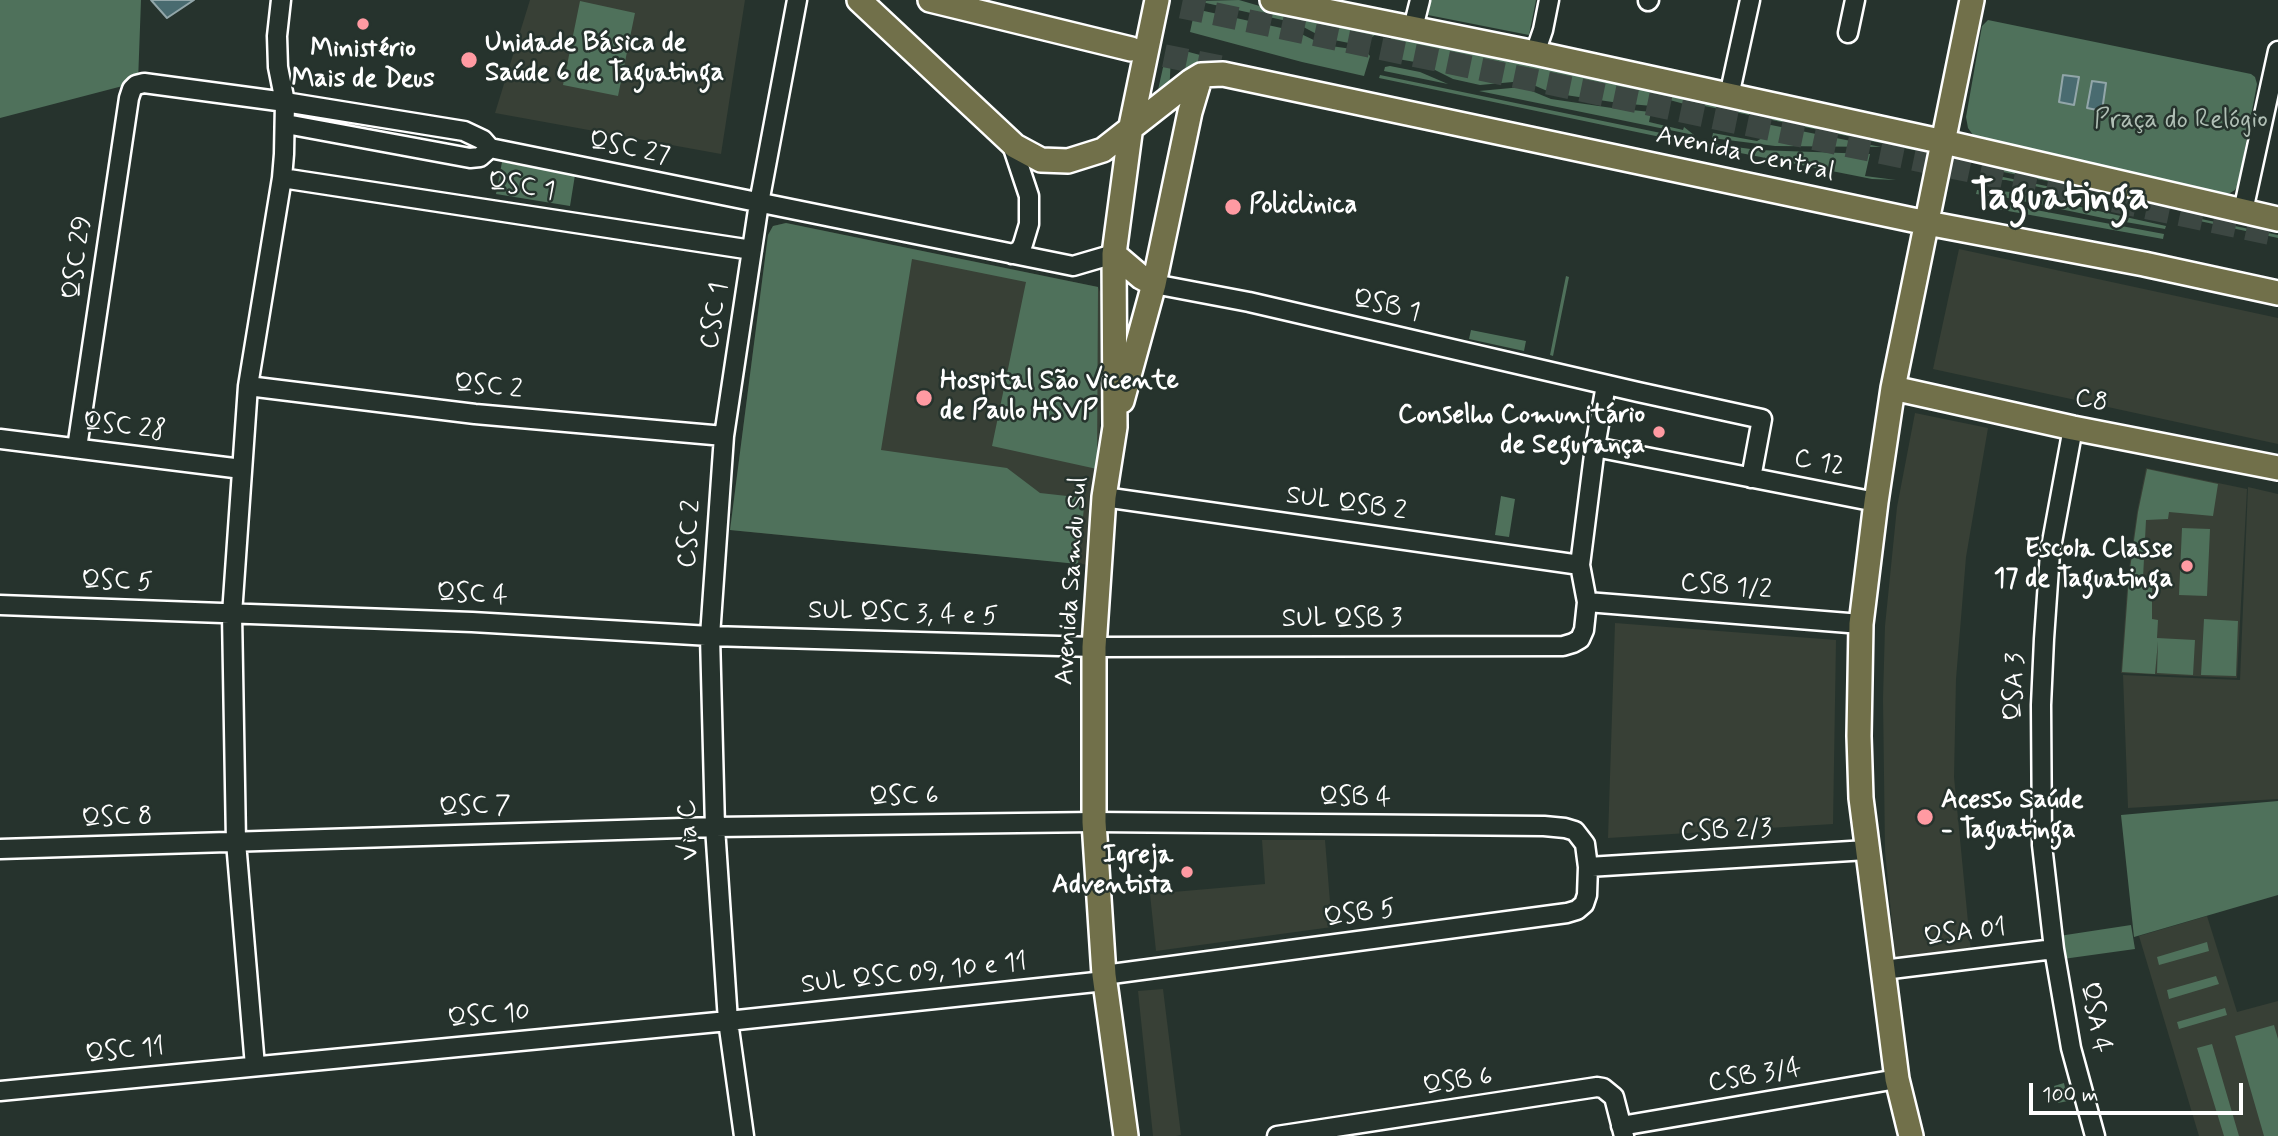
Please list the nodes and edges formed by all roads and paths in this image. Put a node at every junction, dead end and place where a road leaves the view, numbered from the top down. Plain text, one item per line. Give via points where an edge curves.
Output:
1 (281, 0) edge
2 (797, 0) edge
3 (859, 0) edge
4 (930, 0) edge
5 (1157, 0) edge
6 (1272, 0) edge
7 (1420, 0) edge
8 (1549, 0) edge
9 (1750, 0) edge
10 (1855, 0) edge
11 (1972, 0) edge
12 (1413, 28) junction
13 (1848, 33) dead end
14 (1131, 49) tunnel mouth
15 (2278, 51) edge
16 (1535, 54) junction
17 (2276, 74) edge
18 (1201, 75) junction
19 (144, 83) joint
20 (1729, 96) junction
21 (285, 102) junction
22 (286, 124) junction
23 (1131, 127) junction
24 (1011, 142) junction
25 (490, 148) junction
26 (1942, 148) junction
27 (282, 178) junction
28 (759, 203) junction
29 (2244, 211) junction
30 (1928, 218) junction
31 (2278, 219) edge
32 (752, 250) junction
33 (1012, 254) junction
34 (1114, 254) junction
35 (1154, 284) junction
36 (2278, 293) edge
37 (1606, 385) junction
38 (248, 386) junction
39 (1893, 388) junction
40 (1115, 428) junction
41 (2073, 428) junction
42 (724, 436) junction
43 (0, 439) edge
44 (1595, 447) junction
45 (77, 448) junction
46 (2278, 467) edge
47 (242, 469) junction
48 (1751, 478) junction
49 (1104, 497) junction
50 (1876, 502) junction
51 (1580, 565) junction
52 (1587, 602) junction
53 (0, 606) edge
54 (232, 614) junction
55 (1861, 624) junction
56 (710, 636) junction
57 (1094, 647) junction
58 (1094, 822) junction
59 (715, 827) junction
60 (236, 842) junction
61 (0, 849) edge
62 (1867, 850) junction
63 (1588, 867) junction
64 (2054, 949) junction
65 (1883, 970) junction
66 (1105, 978) junction
67 (729, 1021) junction
68 (255, 1066) junction
69 (1897, 1079) junction
70 (0, 1090) edge
71 (1622, 1131) edge
72 (744, 1136) edge
73 (1126, 1136) edge
74 (1277, 1136) edge
75 (1911, 1136) edge
76 (2095, 1136) edge

1 - 21 street via 278,67
2 - 28 street, CSC 1
3 - 24 main road
4 - 14 main road
5 - 23 main road, Avenida Samdu Sul
6 - 12 main road, Avenida Central
7 - 12 street
8 - 16 street
9 - 20 street
10 - 13 street
11 - 26 main road
12 - 16 main road, Avenida Central
15 - 17 street
16 - 20 main road, Avenida Central
17 - 29 street
18 - 23 main road
18 - 30 main road, Avenida Central via 1238,76
18 - 35 main road
19 - 21 street, QSC 27
19 - 45 street, QSC 29 via 132,89 129,98
20 - 26 main road, Avenida Central
21 - 22 street
21 - 25 street, QSC 27 via 464,131 475,134
22 - 25 street, QSC 27 via 470,158 480,157
22 - 27 street
23 - 24 main road via 1103,150 1068,161 1041,160
23 - 34 main road, Avenida Samdu Sul
24 - 33 street via 1029,195 1029,224 1020,250
25 - 28 street, QSC 27
26 - 29 main road, Avenida Central
26 - 30 main road
27 - 32 street, QSC 1
27 - 38 street
28 - 32 street, CSC 1
28 - 33 street, QSC 27
29 - 31 main road, Avenida Central
30 - 36 main road, Avenida Central
30 - 39 main road
32 - 42 street, CSC 1
33 - 34 street, QSC 27 via 1073,265
34 - 35 main road
34 - 40 main road, Avenida Samdu Sul
35 - 37 street, QSB 1
35 - 40 main road
37 - 44 street
37 - 48 street, QSB 1 via 1762,419
38 - 42 street, QSC 2 via 475,414
38 - 47 street
39 - 41 main road, C8
39 - 50 main road
40 - 49 main road, Avenida Samdu Sul
41 - 46 main road, C8
41 - 64 street, QSA 3 via 2050,553 2041,705 2042,845
42 - 56 street, CSC 2
43 - 45 street, QSC 28
44 - 48 street, C 12
44 - 51 street
45 - 47 street, QSC 28
47 - 54 street
48 - 50 street, C 12
49 - 51 street, SUL QSB 2
49 - 57 main road, Avenida Samdu Sul
50 - 55 main road
51 - 52 street
52 - 55 street, CSB 1/2
52 - 57 street, SUL QSB 3 via 1580,639 1546,647
53 - 54 street, QSC 5
54 - 56 street, QSC 4
54 - 60 street
55 - 62 main road via 1859,736
56 - 57 street, SUL QSC 3, 4 e 5
56 - 59 street, Via C
57 - 58 main road, Avenida Samdu Sul
58 - 59 street, QSC 6
58 - 63 street, QSB 4 via 1565,828 1581,837
58 - 66 main road, Avenida Samdu Sul
59 - 60 street, QSC 7
59 - 67 street, Via C
60 - 61 street, QSC 8
60 - 68 street
62 - 63 street, CSB 2/3
62 - 65 main road
63 - 66 street, QSB 5 via 1584,904 1567,913
64 - 65 street, QSA 01
64 - 76 street, QSA 4 via 2071,1048
65 - 69 main road
66 - 67 street, SUL QSC 09, 10 e 11
66 - 73 main road, Avenida Samdu Sul
67 - 68 street, QSC 10
67 - 72 street, Via C
68 - 70 street, QSC 11
69 - 71 street, CSB 3/4
69 - 75 main road
71 - 74 street, QSB 6 via 1614,1097 1597,1087

